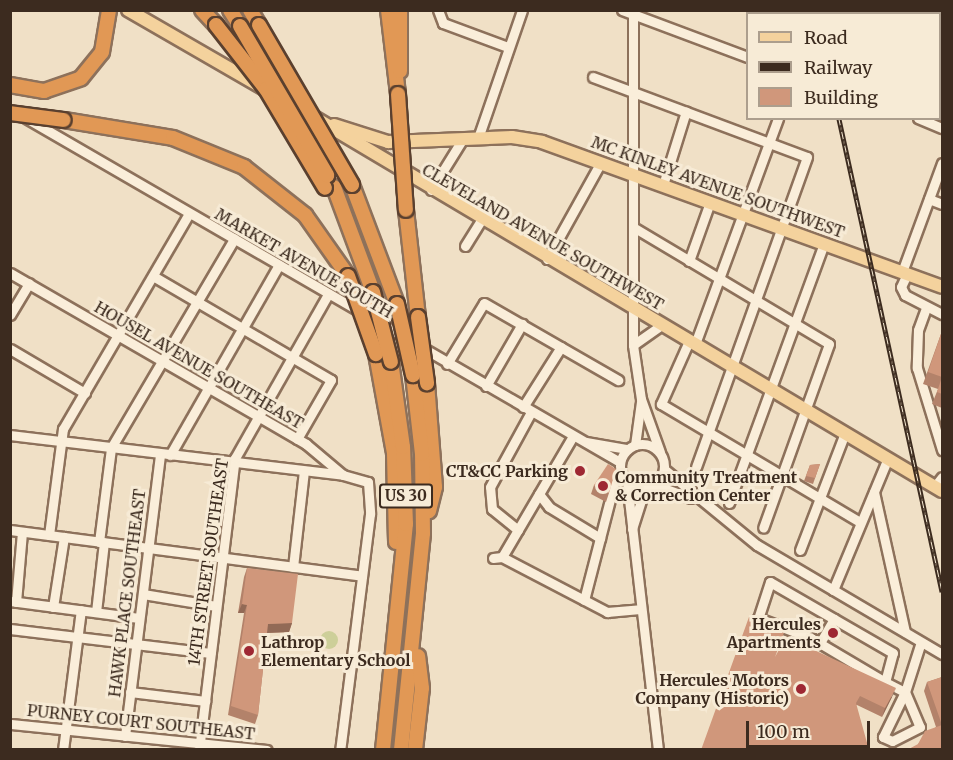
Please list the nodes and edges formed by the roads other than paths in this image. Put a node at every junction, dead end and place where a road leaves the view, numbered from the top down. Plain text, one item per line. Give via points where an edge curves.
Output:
1 (109, 10) edge
2 (128, 10) edge
3 (202, 10) edge
4 (230, 10) edge
5 (250, 10) edge
6 (388, 10) edge
7 (400, 10) edge
8 (522, 10) edge
9 (622, 10) edge
10 (633, 13) edge
11 (439, 15) edge
12 (508, 47) junction
13 (746, 57) edge
14 (593, 77) dead end
15 (10, 85) edge
16 (633, 91) junction
17 (398, 94) junction
18 (296, 106) junction
19 (10, 111) edge
20 (686, 111) junction
21 (777, 120) edge
22 (923, 120) edge
23 (942, 128) edge
24 (478, 138) junction
25 (462, 140) junction
26 (770, 141) junction
27 (601, 162) junction
28 (942, 163) edge
29 (632, 174) junction
30 (663, 185) junction
31 (329, 187) junction
32 (431, 190) junction
33 (929, 199) junction
34 (710, 202) junction
35 (942, 204) edge
36 (189, 213) junction
37 (744, 214) junction
38 (481, 220) junction
39 (633, 227) junction
40 (784, 229) junction
41 (234, 239) junction
42 (824, 244) junction
43 (465, 246) dead end
44 (547, 259) junction
45 (689, 261) junction
46 (279, 265) junction
47 (10, 273) edge
48 (904, 273) junction
49 (153, 276) junction
50 (719, 279) junction
51 (28, 283) junction
52 (942, 287) edge
53 (328, 294) junction
54 (757, 301) junction
55 (197, 302) junction
56 (633, 308) junction
57 (926, 308) junction
58 (942, 314) edge
59 (10, 315) edge
60 (795, 323) junction
61 (522, 324) junction
62 (662, 325) junction
63 (242, 328) junction
64 (118, 335) junction
65 (692, 343) junction
66 (633, 345) junction
67 (561, 346) junction
68 (10, 349) edge
69 (292, 358) junction
70 (162, 361) junction
71 (447, 364) junction
72 (733, 367) junction
73 (618, 380) dead end
74 (486, 386) junction
75 (208, 388) junction
76 (771, 389) junction
77 (85, 393) junction
78 (641, 399) junction
79 (527, 410) junction
80 (808, 411) junction
81 (257, 417) junction
82 (708, 433) junction
83 (845, 433) junction
84 (573, 436) junction
85 (941, 436) edge
86 (11, 438) edge
87 (297, 440) junction
88 (61, 441) junction
89 (583, 442) junction
90 (111, 447) junction
91 (631, 447) junction
92 (942, 450) edge
93 (660, 452) junction
94 (165, 455) junction
95 (746, 455) junction
96 (888, 458) junction
97 (620, 462) junction
98 (234, 464) junction
99 (696, 467) dead end
100 (664, 469) junction
101 (304, 471) junction
102 (343, 475) junction
103 (782, 477) junction
104 (627, 482) junction
105 (614, 484) edge
106 (655, 485) junction
107 (940, 485) edge
108 (645, 488) junction
109 (874, 492) junction
110 (539, 494) junction
111 (820, 499) junction
112 (702, 503) junction
113 (729, 503) dead end
114 (858, 521) junction
115 (763, 528) dead end
116 (10, 530) edge
117 (518, 530) junction
118 (22, 532) junction
119 (423, 533) junction
120 (48, 535) junction
121 (64, 537) junction
122 (600, 538) junction
123 (631, 540) junction
124 (102, 542) junction
125 (148, 548) junction
126 (800, 550) dead end
127 (222, 558) junction
128 (293, 567) junction
129 (362, 576) junction
130 (832, 590) junction
131 (142, 594) junction
132 (584, 600) junction
133 (13, 601) edge
134 (216, 606) junction
135 (53, 607) junction
136 (640, 609) junction
137 (81, 610) junction
138 (96, 612) junction
139 (139, 618) junction
140 (834, 619) junction
141 (10, 629) edge
142 (397, 631) junction
143 (415, 632) junction
144 (905, 632) junction
145 (77, 637) junction
146 (921, 642) junction
147 (820, 644) junction
148 (136, 645) junction
149 (211, 653) junction
150 (942, 654) edge
151 (885, 682) junction
152 (130, 692) junction
153 (904, 692) junction
154 (205, 701) junction
155 (11, 724) edge
156 (66, 730) junction
157 (125, 736) junction
158 (199, 746) edge
159 (63, 750) edge
160 (267, 750) edge
161 (340, 750) edge
162 (383, 750) edge
163 (401, 750) edge
164 (415, 750) edge
165 (658, 750) edge

1 - 15 highway via 105,44 93,66 67,85 44,91
2 - 18 main road, CLEVELAND AVENUE SOUTHWEST
3 - 31 highway, bridge via 266,89
4 - 31 highway, bridge
5 - 119 highway, US 30, bridge via 352,185 397,304 413,375 423,454
6 - 17 highway
7 - 17 highway
8 - 12 street
9 - 10 street
10 - 13 street
10 - 16 street
11 - 12 street
12 - 24 street
14 - 16 street
16 - 20 street
16 - 29 street
17 - 119 highway, bridge via 435,487
18 - 25 main road, MC KINLEY AVENUE SOUTHWEST via 371,140
18 - 32 main road, CLEVELAND AVENUE SOUTHWEST
19 - 36 street, MARKET AVENUE SOUTH
19 - 142 highway, bridge via 173,138 216,152 290,200 348,276 376,354 394,453
20 - 26 street
20 - 30 street
21 - 26 street
22 - 23 street
24 - 25 main road, MC KINLEY AVENUE SOUTHWEST
24 - 27 main road, MC KINLEY AVENUE SOUTHWEST via 531,139
25 - 32 street
26 - 37 street
26 - 40 street via 807,157
27 - 29 main road, MC KINLEY AVENUE SOUTHWEST
27 - 44 street
28 - 33 street
29 - 30 main road, MC KINLEY AVENUE SOUTHWEST
29 - 39 street
30 - 34 main road, MC KINLEY AVENUE SOUTHWEST
31 - 142 highway, US 30, bridge via 367,273 391,362 406,498
32 - 38 main road, CLEVELAND AVENUE SOUTHWEST
33 - 35 street
33 - 48 street
34 - 37 main road, MC KINLEY AVENUE SOUTHWEST
34 - 45 street
36 - 41 street, MARKET AVENUE SOUTH
36 - 49 street
37 - 40 main road, MC KINLEY AVENUE SOUTHWEST
37 - 50 street
38 - 43 street
38 - 44 main road, CLEVELAND AVENUE SOUTHWEST
39 - 45 street
39 - 56 street
40 - 42 main road, MC KINLEY AVENUE SOUTHWEST
40 - 54 street
41 - 46 street, MARKET AVENUE SOUTH
41 - 55 street
42 - 48 main road, MC KINLEY AVENUE SOUTHWEST
42 - 60 street
44 - 56 main road, CLEVELAND AVENUE SOUTHWEST
45 - 50 street
46 - 53 street, MARKET AVENUE SOUTH
46 - 63 street, HAWK PLACE SOUTHEAST
47 - 51 street, HOUSEL AVENUE SOUTHEAST
48 - 52 main road, MC KINLEY AVENUE SOUTHWEST
48 - 57 street via 905,295
49 - 55 street
49 - 64 street
50 - 54 street
50 - 65 street
51 - 59 street
51 - 64 street, HOUSEL AVENUE SOUTHEAST
53 - 69 street, 14TH STREET SOUTHEAST
53 - 71 street, MARKET AVENUE SOUTH
54 - 60 street
54 - 72 street
55 - 63 street
55 - 70 street
56 - 62 main road, CLEVELAND AVENUE SOUTHWEST
56 - 66 street
57 - 58 street
57 - 85 street via 918,330 917,368 923,401
60 - 76 street
60 - 80 street via 830,346
61 - 67 street
61 - 71 street via 484,303
61 - 74 street
62 - 65 main road, CLEVELAND AVENUE SOUTHWEST
62 - 66 street
63 - 69 street
63 - 75 street, HAWK PLACE SOUTHEAST
64 - 70 street, HOUSEL AVENUE SOUTHEAST
64 - 77 street
65 - 72 main road, CLEVELAND AVENUE SOUTHWEST
65 - 82 street via 661,404
66 - 78 street
67 - 73 street
67 - 79 street
68 - 77 street
69 - 81 street, 14TH STREET SOUTHEAST
69 - 87 street via 331,381
70 - 75 street, HOUSEL AVENUE SOUTHEAST
70 - 90 street
71 - 74 street, MARKET AVENUE SOUTH
72 - 76 main road, CLEVELAND AVENUE SOUTHWEST
72 - 82 street
74 - 79 street, MARKET AVENUE SOUTH
75 - 81 street, HOUSEL AVENUE SOUTHEAST
75 - 94 street, HAWK PLACE SOUTHEAST
76 - 80 main road, CLEVELAND AVENUE SOUTHWEST
76 - 95 street
77 - 88 street
78 - 91 street
78 - 93 street
79 - 84 street, MARKET AVENUE SOUTH
79 - 117 street via 490,487 492,509
80 - 83 main road, CLEVELAND AVENUE SOUTHWEST
80 - 103 street
81 - 87 street, HOUSEL AVENUE SOUTHEAST
81 - 98 street, 14TH STREET SOUTHEAST
82 - 95 street
82 - 99 street
83 - 96 main road, CLEVELAND AVENUE SOUTHWEST
83 - 111 street
84 - 89 street, MARKET AVENUE SOUTH
84 - 110 street
85 - 92 street
86 - 88 street
87 - 102 street, HOUSEL AVENUE SOUTHEAST
88 - 90 street
88 - 120 street
89 - 91 street, MARKET AVENUE SOUTH
89 - 97 street, MARKET AVENUE SOUTH
90 - 94 street
90 - 124 street
91 - 93 street via 647,444
91 - 97 street
93 - 100 street
94 - 98 street
94 - 125 street, HAWK PLACE SOUTHEAST
95 - 103 street
95 - 113 street
96 - 107 main road, CLEVELAND AVENUE SOUTHWEST
96 - 109 street
97 - 104 street
98 - 101 street
98 - 127 street, 14TH STREET SOUTHEAST
100 - 106 street
100 - 112 street
101 - 102 street
101 - 128 street
102 - 129 street, HOUSEL AVENUE SOUTHEAST via 369,484
103 - 111 street
103 - 115 street
104 - 108 street
104 - 123 street
105 - 122 street
106 - 108 street
106 - 112 street
108 - 123 street
109 - 114 street
109 - 144 street
110 - 117 street
110 - 122 street via 549,507
111 - 114 street
111 - 126 street
112 - 130 street via 757,545
114 - 130 street
116 - 118 street
117 - 132 street via 498,557
118 - 120 street
118 - 133 street
119 - 143 highway, US 30
120 - 121 street
121 - 124 street
121 - 135 street
122 - 132 street
123 - 136 street
124 - 125 street
124 - 138 street
125 - 127 street
125 - 131 street, HAWK PLACE SOUTHEAST
127 - 128 street
127 - 134 street, 14TH STREET SOUTHEAST
128 - 129 street
129 - 161 street
130 - 144 street
131 - 134 street
131 - 139 street, HAWK PLACE SOUTHEAST
132 - 136 street via 615,613
133 - 135 street
134 - 149 street, 14TH STREET SOUTHEAST
135 - 137 street
136 - 165 street
137 - 138 street
137 - 145 street
138 - 139 street
139 - 148 street, HAWK PLACE SOUTHEAST
140 - 147 street
140 - 147 street via 770,582 758,618
140 - 151 street via 893,653
141 - 145 street
142 - 162 highway, US 30
143 - 163 highway, US 30
143 - 164 highway via 422,688
144 - 146 street
145 - 148 street
145 - 156 street
146 - 150 street
146 - 153 street
147 - 151 street
148 - 149 street
148 - 152 street, HAWK PLACE SOUTHEAST
149 - 154 street, 14TH STREET SOUTHEAST
151 - 153 street
152 - 154 street
152 - 157 street, HAWK PLACE SOUTHEAST
153 - 153 street via 883,737 892,741 920,727
154 - 158 street, 14TH STREET SOUTHEAST
155 - 156 street, PURNEY COURT SOUTHEAST
156 - 157 street, PURNEY COURT SOUTHEAST
156 - 159 street
157 - 158 street, PURNEY COURT SOUTHEAST
158 - 160 street, PURNEY COURT SOUTHEAST

